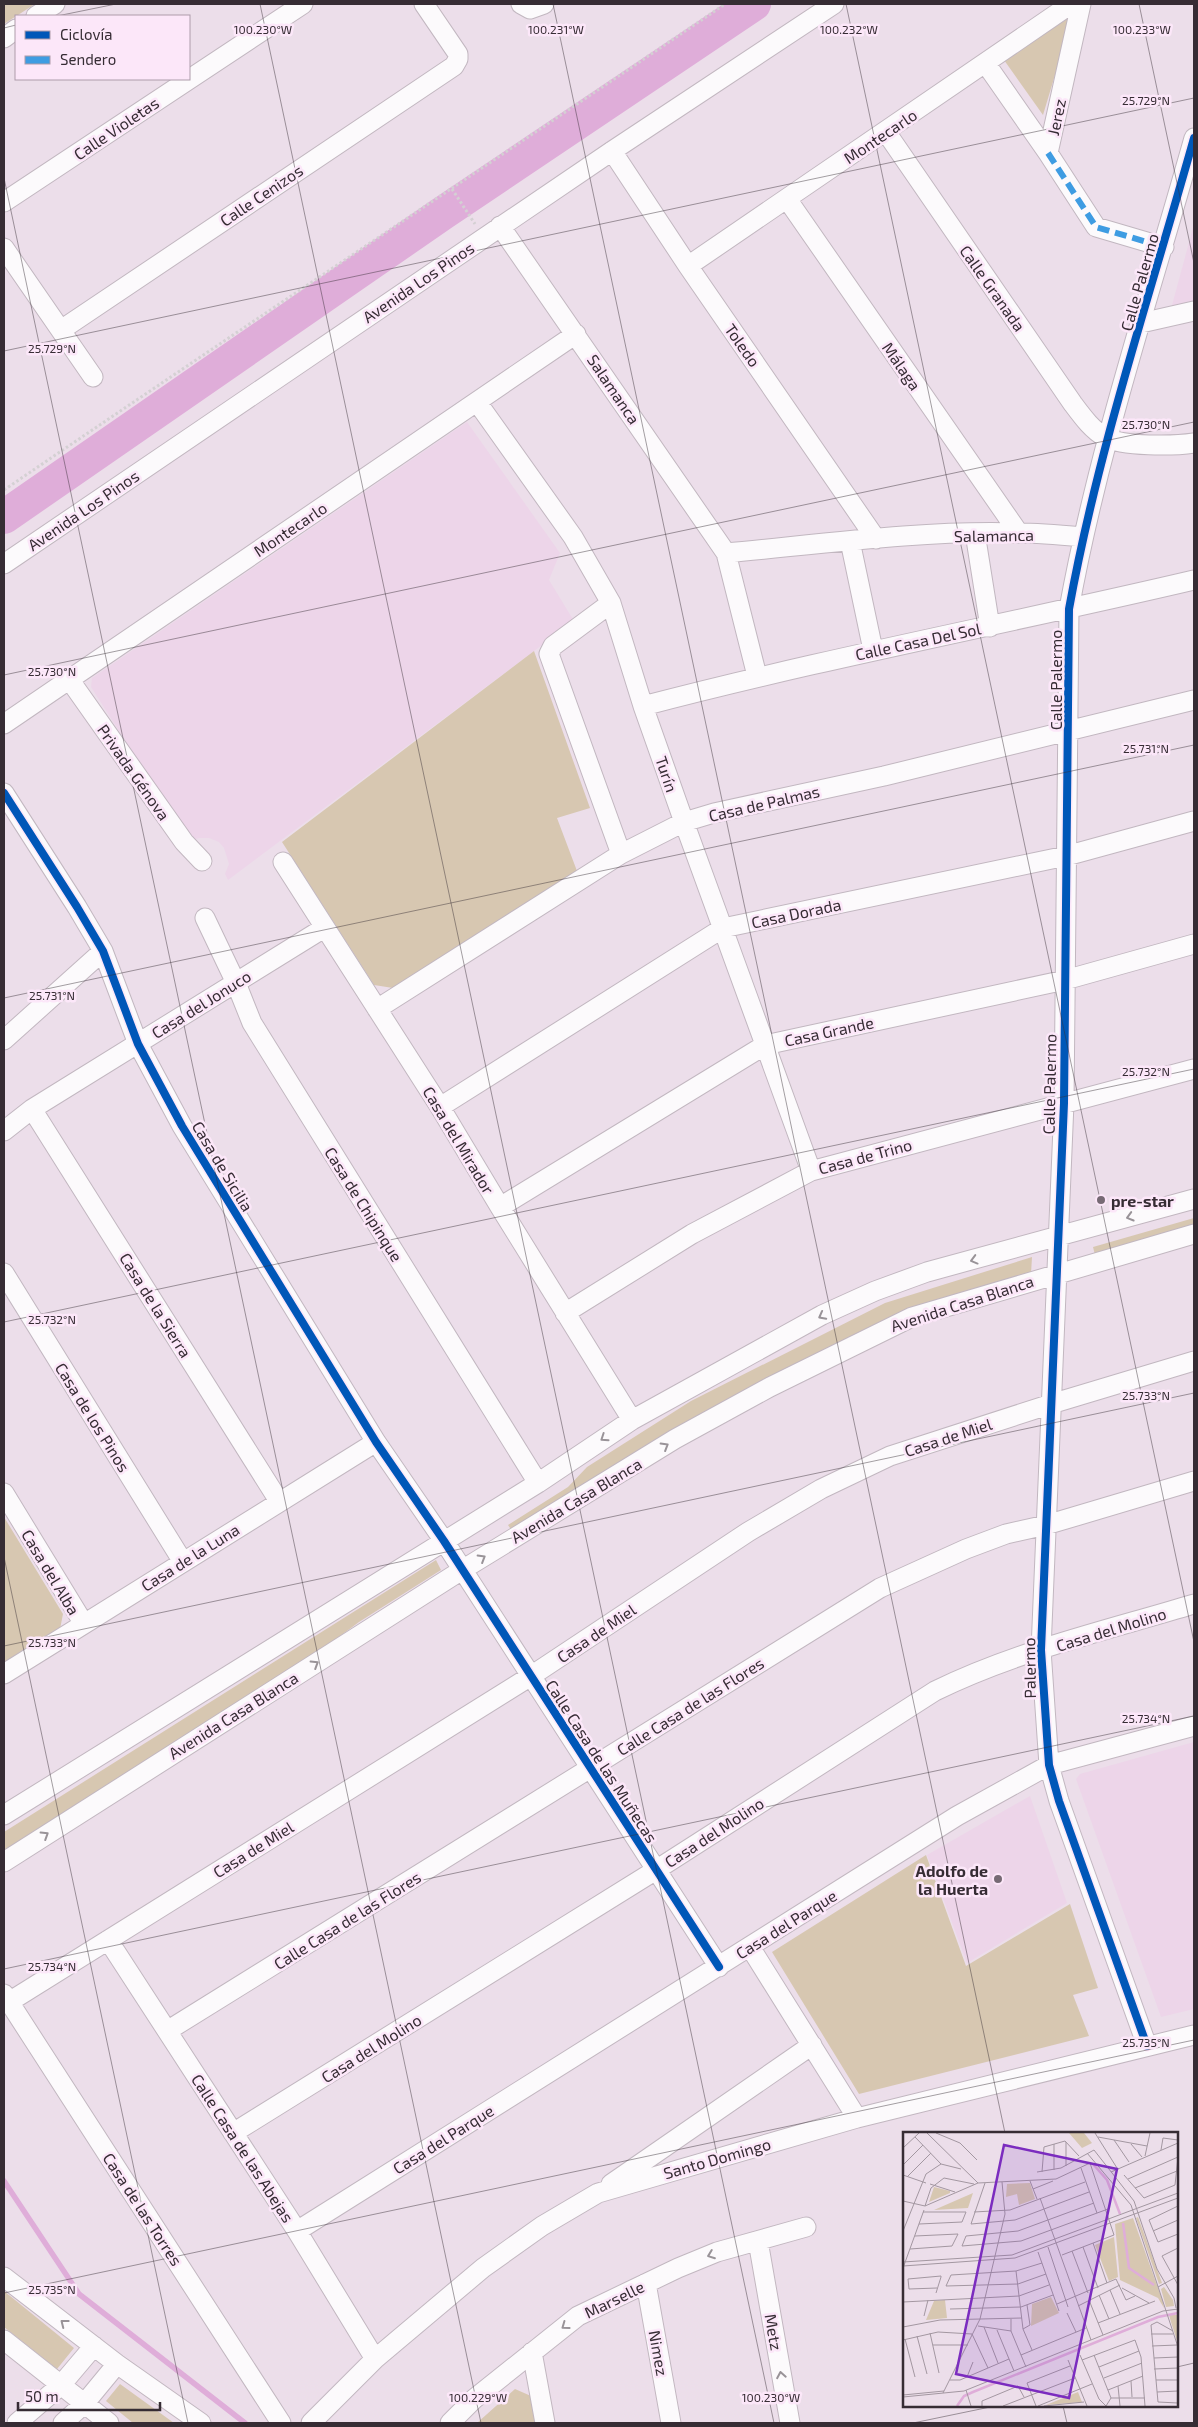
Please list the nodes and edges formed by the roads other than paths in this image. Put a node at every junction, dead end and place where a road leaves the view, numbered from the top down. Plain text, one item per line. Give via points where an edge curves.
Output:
1 (55, 4) edge
2 (303, 4) edge
3 (424, 4) edge
4 (834, 4) edge
5 (1071, 4) edge
6 (1081, 4) edge
7 (38, 15) edge
8 (15, 30) edge
9 (4, 38) edge
10 (986, 64) junction
11 (190, 79) edge
12 (188, 80) edge
13 (886, 132) junction
14 (1194, 138) edge
15 (612, 151) junction
16 (1048, 153) junction
17 (787, 199) junction
18 (4, 202) edge
19 (500, 226) junction
20 (1164, 247) junction
21 (4, 248) edge
22 (688, 266) junction
23 (1194, 311) edge
24 (1141, 323) junction
25 (61, 330) junction
26 (576, 334) junction
27 (93, 377) dead end
28 (477, 402) junction
29 (1106, 438) junction
30 (1194, 443) edge
31 (1018, 532) junction
32 (975, 534) junction
33 (1082, 537) junction
34 (876, 538) junction
35 (850, 541) junction
36 (726, 553) junction
37 (4, 564) edge
38 (1194, 580) edge
39 (611, 603) junction
40 (1069, 610) junction
41 (990, 627) junction
42 (873, 650) junction
43 (757, 676) junction
44 (70, 679) junction
45 (1194, 700) edge
46 (643, 706) junction
47 (4, 724) edge
48 (1069, 732) junction
49 (4, 793) edge
50 (1194, 821) edge
51 (684, 822) junction
52 (621, 854) junction
53 (1066, 856) junction
54 (202, 861) dead end
55 (283, 862) dead end
56 (204, 918) dead end
57 (324, 928) junction
58 (723, 928) junction
59 (1194, 944) edge
60 (103, 951) junction
61 (1064, 980) junction
62 (236, 983) junction
63 (377, 1009) junction
64 (5, 1037) edge
65 (138, 1044) junction
66 (765, 1045) junction
67 (1194, 1069) edge
68 (1064, 1103) junction
69 (440, 1107) junction
70 (32, 1109) junction
71 (4, 1131) edge
72 (811, 1171) junction
73 (1194, 1199) edge
74 (500, 1207) junction
75 (1194, 1234) edge
76 (1059, 1238) junction
77 (1058, 1272) junction
78 (4, 1273) edge
79 (565, 1313) junction
80 (1194, 1361) edge
81 (1051, 1404) junction
82 (632, 1420) junction
83 (376, 1442) junction
84 (1194, 1481) edge
85 (538, 1483) junction
86 (4, 1493) edge
87 (279, 1501) junction
88 (1046, 1525) junction
89 (444, 1540) junction
90 (183, 1562) junction
91 (462, 1570) junction
92 (1194, 1604) edge
93 (84, 1624) junction
94 (1041, 1650) junction
95 (4, 1674) edge
96 (531, 1676) junction
97 (1194, 1726) edge
98 (1049, 1765) junction
99 (591, 1768) junction
100 (4, 1815) edge
101 (4, 1862) edge
102 (656, 1870) junction
103 (108, 1940) junction
104 (750, 1947) junction
105 (719, 1967) junction
106 (6, 1998) edge
107 (167, 2031) junction
108 (1194, 2035) edge
109 (812, 2045) junction
110 (1147, 2046) junction
111 (857, 2118) junction
112 (233, 2133) junction
113 (598, 2193) junction
114 (806, 2227) dead end
115 (297, 2231) junction
116 (758, 2241) junction
117 (4, 2277) edge
118 (646, 2283) junction
119 (4, 2340) edge
120 (94, 2346) junction
121 (532, 2352) junction
122 (374, 2359) junction
123 (117, 2364) junction
124 (61, 2384) junction
125 (84, 2404) junction
126 (18, 2423) edge
127 (63, 2423) edge
128 (109, 2423) edge
129 (201, 2423) edge
130 (281, 2423) edge
131 (310, 2423) edge
132 (450, 2423) edge
133 (545, 2423) edge
134 (671, 2423) edge
135 (790, 2423) edge

1 - 7 street
2 - 11 street, Calle Violetas
3 - 25 street, Calle Cenizos via 456,51 458,58 454,66
4 - 15 street, Avenida Los Pinos
5 - 10 street, Montecarlo
6 - 16 street, Jerez
8 - 9 street
10 - 13 street, Montecarlo
10 - 16 street, Jerez
12 - 18 street, Calle Violetas
13 - 17 street, Montecarlo
13 - 29 street, Calle Granada via 1073,404
14 - 20 street, Calle Palermo
15 - 19 street, Avenida Los Pinos
15 - 22 street, Toledo
16 - 20 street via 1096,227
17 - 22 street, Montecarlo
17 - 31 street, Málaga
19 - 26 street, Salamanca
19 - 37 street, Avenida Los Pinos
20 - 24 street, Calle Palermo
21 - 25 street
22 - 34 street, Toledo
23 - 24 street
24 - 29 street, Calle Palermo
25 - 27 street
26 - 28 street, Montecarlo
26 - 36 street, Salamanca
28 - 39 street, Turín via 573,537
28 - 44 street, Montecarlo
29 - 30 street via 1146,444
29 - 33 street, Calle Palermo
31 - 32 street, Salamanca
31 - 33 street, Salamanca
32 - 34 street, Salamanca
32 - 41 street
33 - 40 street, Calle Palermo
34 - 35 street, Salamanca
35 - 36 street, Salamanca
35 - 42 street
36 - 43 street, Salamanca
38 - 40 street, Calle Casa Del Sol
39 - 46 street, Turín
39 - 52 street via 553,646 549,654
40 - 41 street, Calle Casa Del Sol
40 - 48 street, Calle Palermo
41 - 42 street, Calle Casa Del Sol
42 - 43 street, Calle Casa Del Sol
43 - 46 street, Calle Casa Del Sol
44 - 47 street, Montecarlo
44 - 54 street, Privada Génova via 184,842
45 - 48 street, Casa de Palmas
46 - 51 street, Turín
48 - 51 street, Casa de Palmas
48 - 53 street, Calle Palermo
49 - 60 street, Casa de Sicilia
50 - 53 street, Casa Dorada
51 - 52 street, Casa de Palmas
51 - 58 street, Turín
52 - 63 street, Casa de Palmas
53 - 58 street, Casa Dorada
53 - 61 street, Calle Palermo
55 - 57 street, Casa del Mirador
56 - 62 street, Casa de Chipinque
57 - 62 street, Casa del Jonuco
57 - 63 street, Casa del Mirador
58 - 66 street, Turín
58 - 69 street, Casa Dorada
59 - 61 street, Casa Grande
60 - 64 street
60 - 65 street, Casa de Sicilia
61 - 66 street, Casa Grande
61 - 68 street, Calle Palermo
62 - 65 street, Casa del Jonuco
62 - 85 street, Casa de Chipinque via 252,1023
63 - 69 street, Casa del Mirador
65 - 70 street, Casa del Jonuco
65 - 83 street, Casa de Sicilia via 182,1126
66 - 72 street, Turín
66 - 74 street, Casa Grande
67 - 68 street, Casa de Trino
68 - 72 street, Casa de Trino
68 - 76 street, Calle Palermo
69 - 74 street, Casa del Mirador
70 - 71 street, Casa del Jonuco
70 - 87 street, Casa de la Sierra
72 - 79 street, Casa de Trino via 692,1234
73 -> 76 street
74 - 79 street, Casa del Mirador
75 - 77 street, Avenida Casa Blanca
76 - 77 street, Calle Palermo
76 -> 82 street via 926,1272 850,1302
77 - 81 street, Palermo
91 -> 77 street, Avenida Casa Blanca via 675,1440 890,1326
78 - 90 street, Casa de los Pinos
79 - 82 street, Casa del Mirador
80 - 81 street, Casa de Miel
81 - 88 street, Palermo
81 - 96 street, Casa de Miel via 890,1456 821,1489 748,1532
82 -> 85 street
83 - 87 street, Casa de la Luna
83 - 89 street, Casa de Sicilia
84 - 88 street, Calle Casa de las Flores
85 - 89 street
86 - 93 street, Casa del Alba
87 - 90 street, Casa de la Luna
88 - 94 street, Palermo
88 - 99 street, Calle Casa de las Flores via 1006,1534 974,1546 880,1588
89 - 91 street, Calle Casa de las Muñecas
89 - 100 street
90 - 93 street, Casa de la Luna
91 - 96 street, Calle Casa de las Muñecas
101 -> 91 street, Avenida Casa Blanca
92 - 94 street, Casa del Molino
93 - 95 street, Casa de la Luna
94 - 98 street, Palermo
94 - 102 street, Casa del Molino via 959,1679 927,1695
96 - 99 street, Calle Casa de las Muñecas
96 - 103 street, Casa de Miel
97 - 98 street, Casa del Parque
98 - 104 street, Casa del Parque via 957,1816
98 - 110 street, Palermo
99 - 102 street, Calle Casa de las Muñecas
99 - 107 street, Calle Casa de las Flores
102 - 105 street, Calle Casa de las Muñecas
102 - 112 street, Casa del Molino
103 - 106 street, Casa de Miel
103 - 107 street, Calle Casa de las Abejas
104 - 105 street, Casa del Parque
104 - 109 street
105 - 115 street, Casa del Parque
106 - 130 street, Casa de las Torres
107 - 112 street, Calle Casa de las Abejas
108 - 110 street, Santo Domingo
109 - 111 street
109 - 113 street
110 - 111 street, Santo Domingo
111 - 113 street, Santo Domingo
112 - 115 street, Calle Casa de las Abejas
113 - 122 street, Santo Domingo via 498,2257
114 - 116 street, Marselle
115 - 122 street, Calle Casa de las Abejas
116 -> 118 street, Marselle via 717,2252
135 -> 116 street, Metz
120 -> 117 street
118 -> 121 street, Marselle via 578,2316
118 - 134 street, Nimez
119 - 124 street
120 - 123 street
120 - 124 street
121 - 132 street, Marselle
121 - 133 street
122 - 131 street, Santo Domingo
123 - 125 street
123 - 129 street
124 - 125 street
124 - 126 street
125 - 127 street
125 - 128 street

